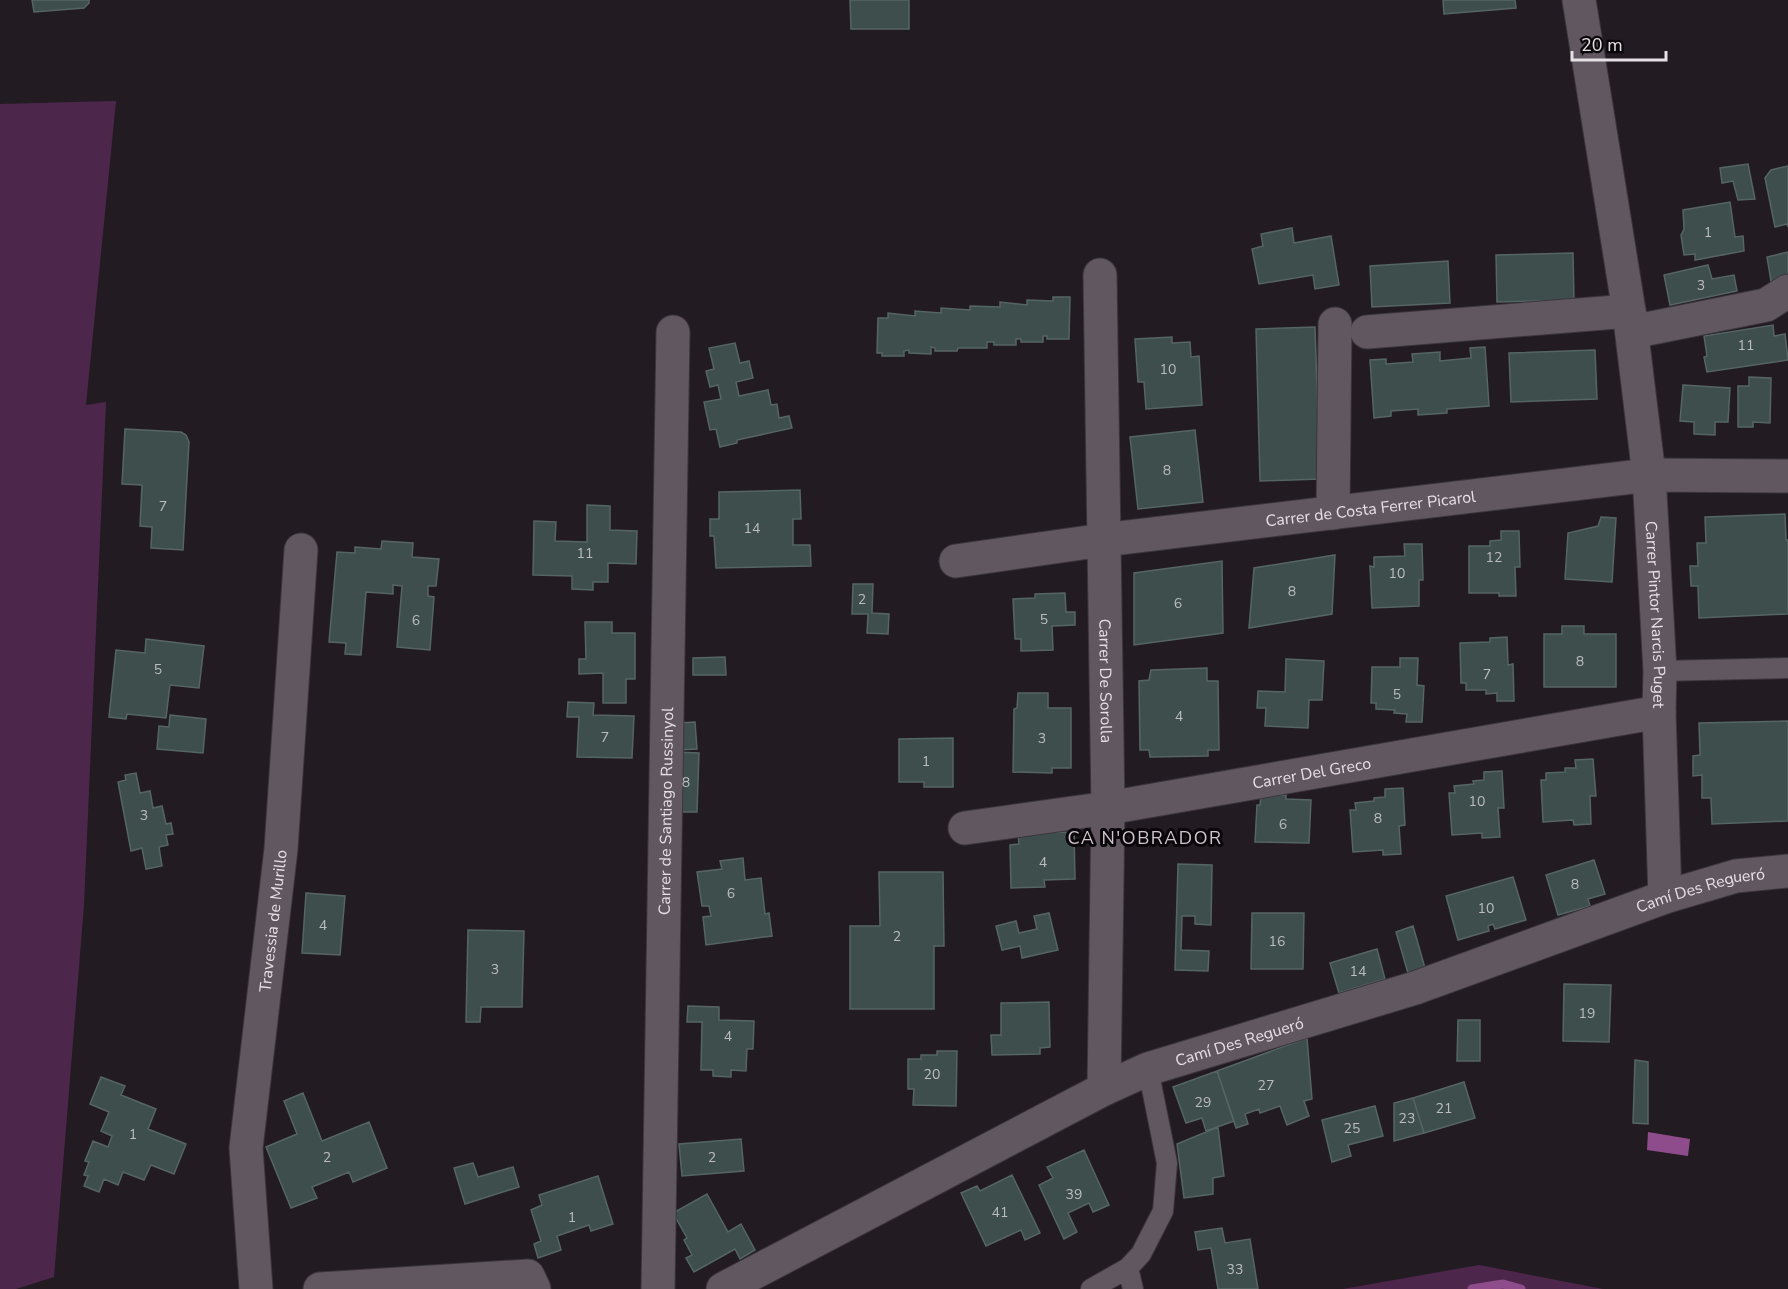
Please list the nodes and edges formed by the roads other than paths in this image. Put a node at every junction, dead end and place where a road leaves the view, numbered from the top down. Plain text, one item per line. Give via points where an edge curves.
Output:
1 (1579, 0) edge
2 (1100, 275) dead end
3 (1788, 291) edge
4 (1630, 322) junction
5 (1335, 324) dead end
6 (673, 332) dead end
7 (1367, 333) dead end
8 (1649, 476) junction
9 (1788, 476) edge
10 (1333, 513) junction
11 (1103, 540) junction
12 (301, 550) dead end
13 (956, 561) dead end
14 (1788, 668) edge
15 (1660, 670) junction
16 (1659, 712) junction
17 (1108, 808) junction
18 (965, 828) dead end
19 (1788, 870) edge
20 (1665, 897) junction
21 (1148, 1069) junction
22 (1104, 1089) junction
23 (1128, 1268) junction
24 (256, 1289) edge
25 (321, 1289) edge
26 (534, 1289) edge
27 (658, 1289) edge
28 (723, 1289) edge
29 (1091, 1289) edge
30 (1133, 1289) edge

1 - 4 street, Carrer Pintor Narcis Puget
2 - 11 street, Carrer De Sorolla
3 - 4 street via 1766,304
4 - 7 street
4 - 8 street, Carrer Pintor Narcis Puget
5 - 10 street
6 - 27 street, Carrer de Santiago Russinyol
8 - 9 street, Carrer de Costa Ferrer Picarol
8 - 10 street, Carrer de Costa Ferrer Picarol
8 - 15 street, Carrer Pintor Narcis Puget
10 - 11 street, Carrer de Costa Ferrer Picarol
11 - 13 street, Carrer de Costa Ferrer Picarol
11 - 17 street, Carrer De Sorolla
12 - 24 street, Travessia de Murillo via 282,849 246,1148
14 - 15 lane
15 - 16 street, Carrer Pintor Narcis Puget
16 - 17 street, Carrer Del Greco
16 - 20 street, Carrer Pintor Narcis Puget
17 - 18 street, Carrer Del Greco
17 - 22 street, Carrer De Sorolla
19 - 20 street, Camí Des Regueró via 1736,876
20 - 21 street, Camí Des Regueró via 1415,988
21 - 22 street, Camí Des Regueró
21 - 23 lane via 1167,1163 1163,1211 1141,1254
22 - 28 street, Camí Des Regueró
23 - 29 lane
23 - 30 lane
25 - 26 street via 528,1276

